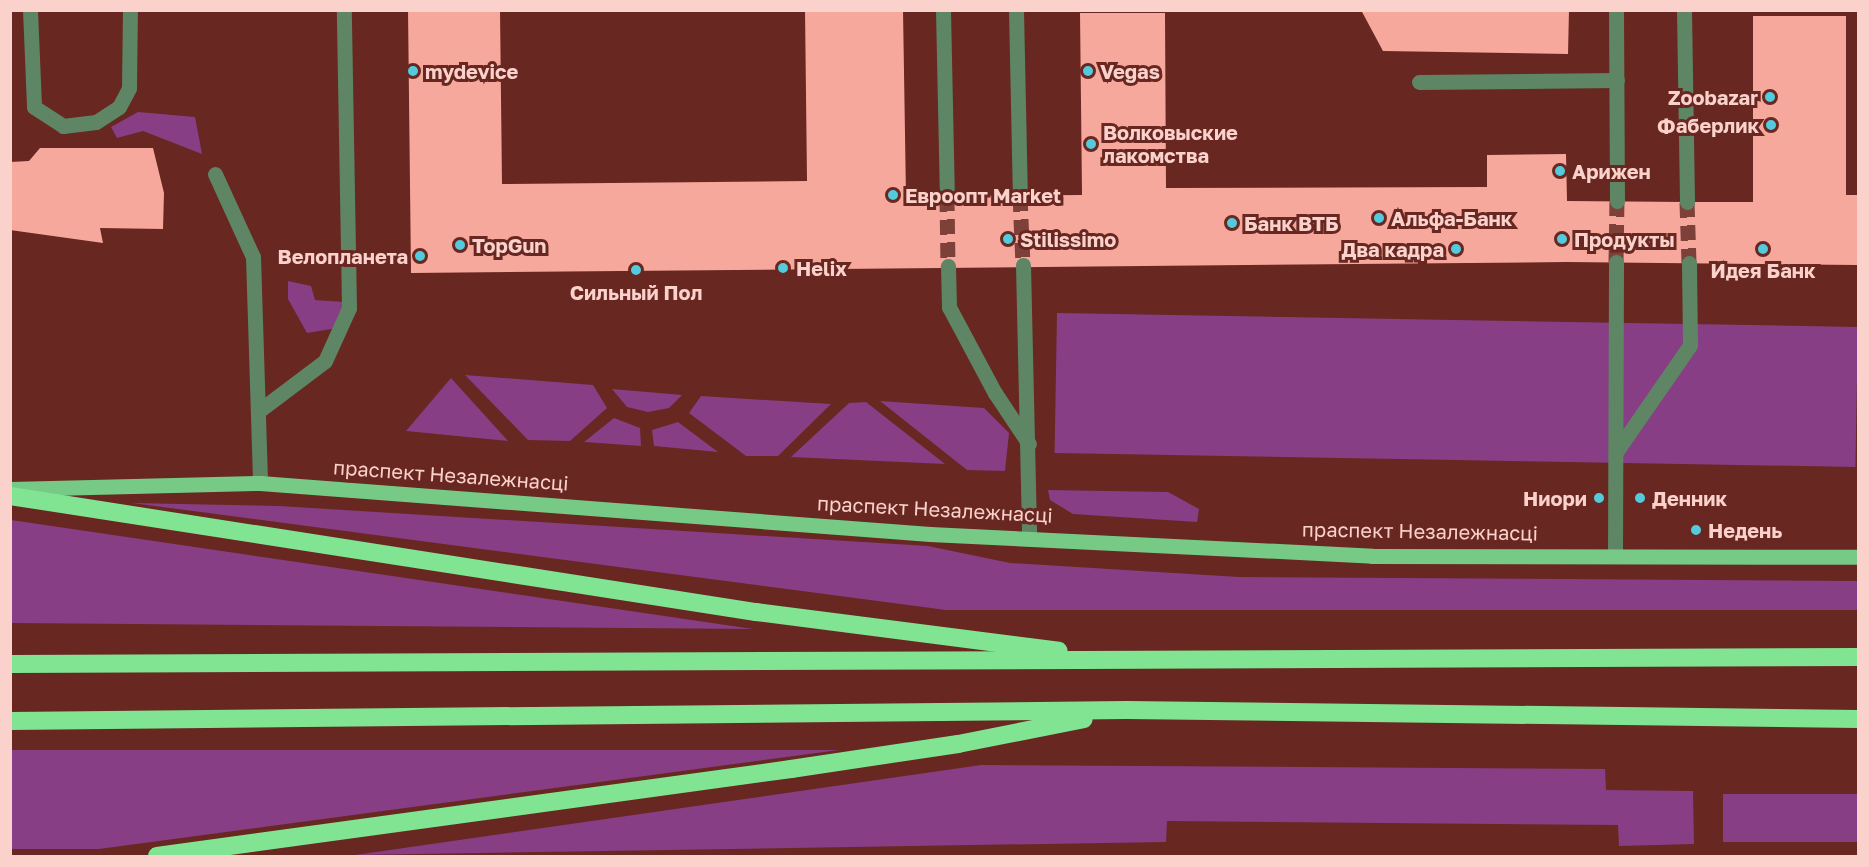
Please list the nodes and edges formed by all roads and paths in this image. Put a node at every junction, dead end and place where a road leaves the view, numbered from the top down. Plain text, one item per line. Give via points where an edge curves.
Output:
1 (30, 10) edge
2 (130, 10) edge
3 (344, 10) edge
4 (943, 10) edge
5 (1016, 10) edge
6 (1616, 10) edge
7 (1684, 10) edge
8 (1617, 80) junction
9 (1419, 82) dead end
10 (215, 174) dead end
11 (947, 196) tunnel mouth
12 (1020, 196) tunnel mouth
13 (1617, 201) tunnel mouth
14 (1687, 202) tunnel mouth
15 (1616, 262) tunnel mouth
16 (1689, 263) tunnel mouth
17 (1023, 265) tunnel mouth
18 (948, 266) tunnel mouth
19 (260, 410) junction
20 (1029, 444) junction
21 (1616, 452) junction
22 (260, 483) junction
23 (10, 489) edge
24 (10, 496) edge
25 (1029, 536) junction
26 (1616, 556) junction
27 (1858, 557) edge
28 (1858, 657) edge
29 (1132, 660) junction
30 (10, 664) edge
31 (1126, 710) junction
32 (1858, 719) edge
33 (10, 721) edge
34 (157, 856) edge

1 - 2 lane via 34,107 63,126 96,122 119,106 129,88
3 - 19 lane via 349,308 325,361
4 - 11 lane
5 - 12 lane
6 - 8 lane
7 - 14 lane
8 - 9 lane
8 - 13 lane
10 - 19 lane via 253,257
15 - 21 lane
16 - 21 lane via 1690,345
17 - 20 lane
18 - 20 lane via 949,307 995,393
19 - 22 lane
20 - 25 lane
21 - 26 lane
22 - 23 main road, праспект Незалежнасці
22 - 25 main road, праспект Незалежнасці via 930,534
24 - 29 highway via 756,612
25 - 26 main road, праспект Незалежнасці via 1372,556
26 - 27 main road, праспект Незалежнасці
28 - 29 highway
29 - 30 highway
31 - 32 highway
31 - 33 highway
31 - 34 highway via 958,744

